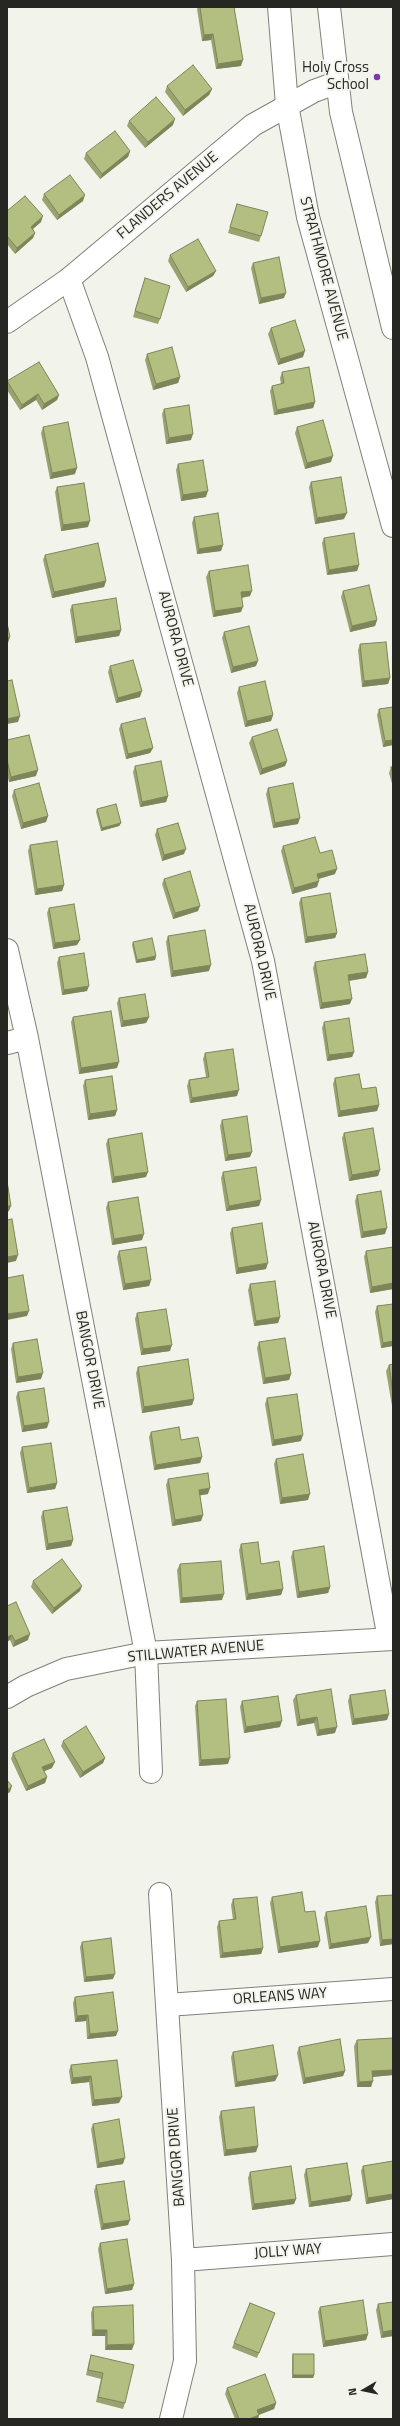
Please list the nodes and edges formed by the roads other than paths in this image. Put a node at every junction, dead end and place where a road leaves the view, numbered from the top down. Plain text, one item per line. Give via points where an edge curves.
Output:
1 (279, 7) edge
2 (329, 7) edge
3 (336, 83) junction
4 (287, 105) junction
5 (69, 279) junction
6 (7, 322) edge
7 (393, 328) edge
8 (393, 526) edge
9 (7, 950) edge
10 (17, 1040) edge
11 (391, 1639) edge
12 (146, 1652) junction
13 (7, 1697) edge
14 (151, 1772) dead end
15 (160, 1894) dead end
16 (393, 1989) edge
17 (167, 2005) junction
18 (393, 2244) edge
19 (183, 2260) junction
20 (171, 2419) edge

1 - 4 street, STRATHMORE AVENUE
2 - 3 street
3 - 4 street, FLANDERS AVENUE
3 - 7 street
4 - 5 street, FLANDERS AVENUE via 253,125
4 - 8 street, STRATHMORE AVENUE via 308,217
5 - 6 street, FLANDERS AVENUE
5 - 11 street, AURORA DRIVE via 97,357 263,961
9 - 10 street, BANGOR DRIVE
10 - 12 street, BANGOR DRIVE
11 - 12 street, STILLWATER AVENUE
12 - 13 street, STILLWATER AVENUE via 66,1669
12 - 14 street, BANGOR DRIVE
15 - 17 street, BANGOR DRIVE
16 - 17 street, ORLEANS WAY
17 - 19 street, BANGOR DRIVE
18 - 19 street, JOLLY WAY
19 - 20 street, BANGOR DRIVE via 185,2361

